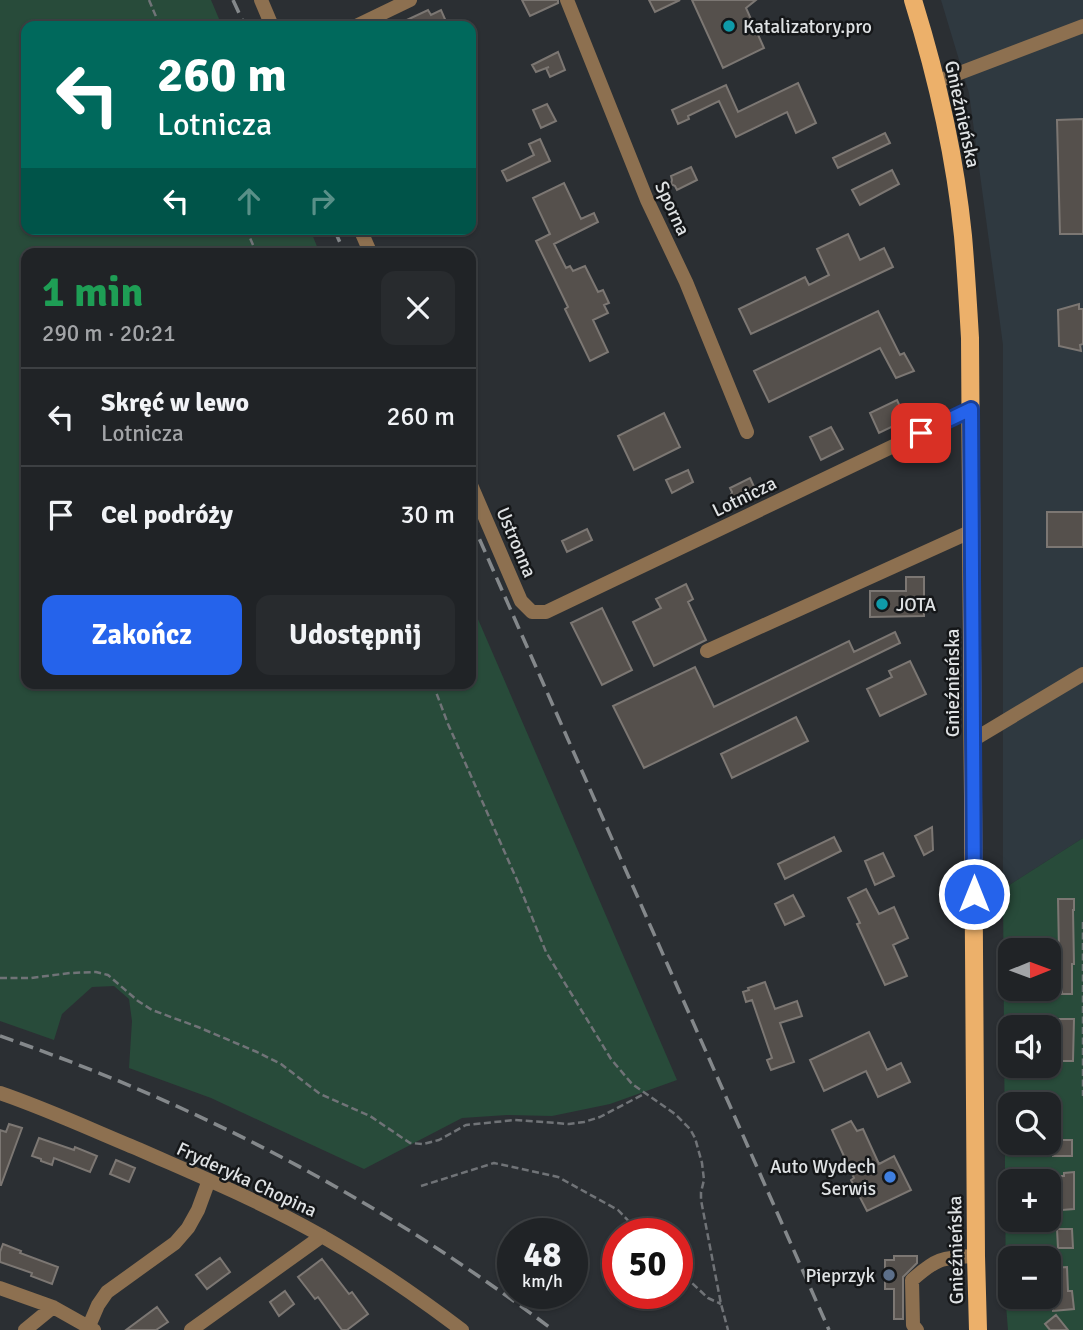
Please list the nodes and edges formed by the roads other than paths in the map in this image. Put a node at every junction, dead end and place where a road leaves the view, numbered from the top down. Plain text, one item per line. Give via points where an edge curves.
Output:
1 (261, 0) edge
2 (410, 0) edge
3 (567, 0) edge
4 (913, 0) edge
5 (270, 21) edge
6 (366, 21) edge
7 (1083, 26) edge
8 (936, 82) junction
9 (971, 409) junction
10 (747, 432) dead end
11 (476, 497) edge
12 (972, 531) junction
13 (532, 612) joint
14 (707, 651) dead end
15 (1083, 674) edge
16 (973, 740) junction
17 (0, 1093) edge
18 (209, 1180) junction
19 (322, 1236) junction
20 (976, 1256) junction
21 (0, 1288) edge
22 (52, 1307) junction
23 (92, 1328) edge
24 (24, 1330) edge
25 (191, 1330) edge
26 (462, 1330) edge
27 (918, 1330) edge
28 (978, 1330) edge

1 - 5 street
2 - 6 street
3 - 10 street, Sporna
4 - 8 main road, Gnieźnieńska
7 - 8 street
8 - 9 main road, Gnieźnieńska via 963,235
9 - 12 main road, Gnieźnieńska
9 - 13 street, Lotnicza via 546,612
11 - 13 street, Ustronna via 521,601
12 - 14 street
12 - 16 main road, Gnieźnieńska
15 - 16 street
16 - 20 main road, Gnieźnieńska
17 - 18 street, Fryderyka Chopina
18 - 19 street, Fryderyka Chopina
18 - 23 street via 188,1228 175,1243 107,1292 98,1304
19 - 25 street
19 - 26 street, Fryderyka Chopina
20 - 27 street via 944,1258 912,1280 913,1325
20 - 28 main road, Gnieźnieńska
21 - 22 street
22 - 23 street
22 - 24 street

